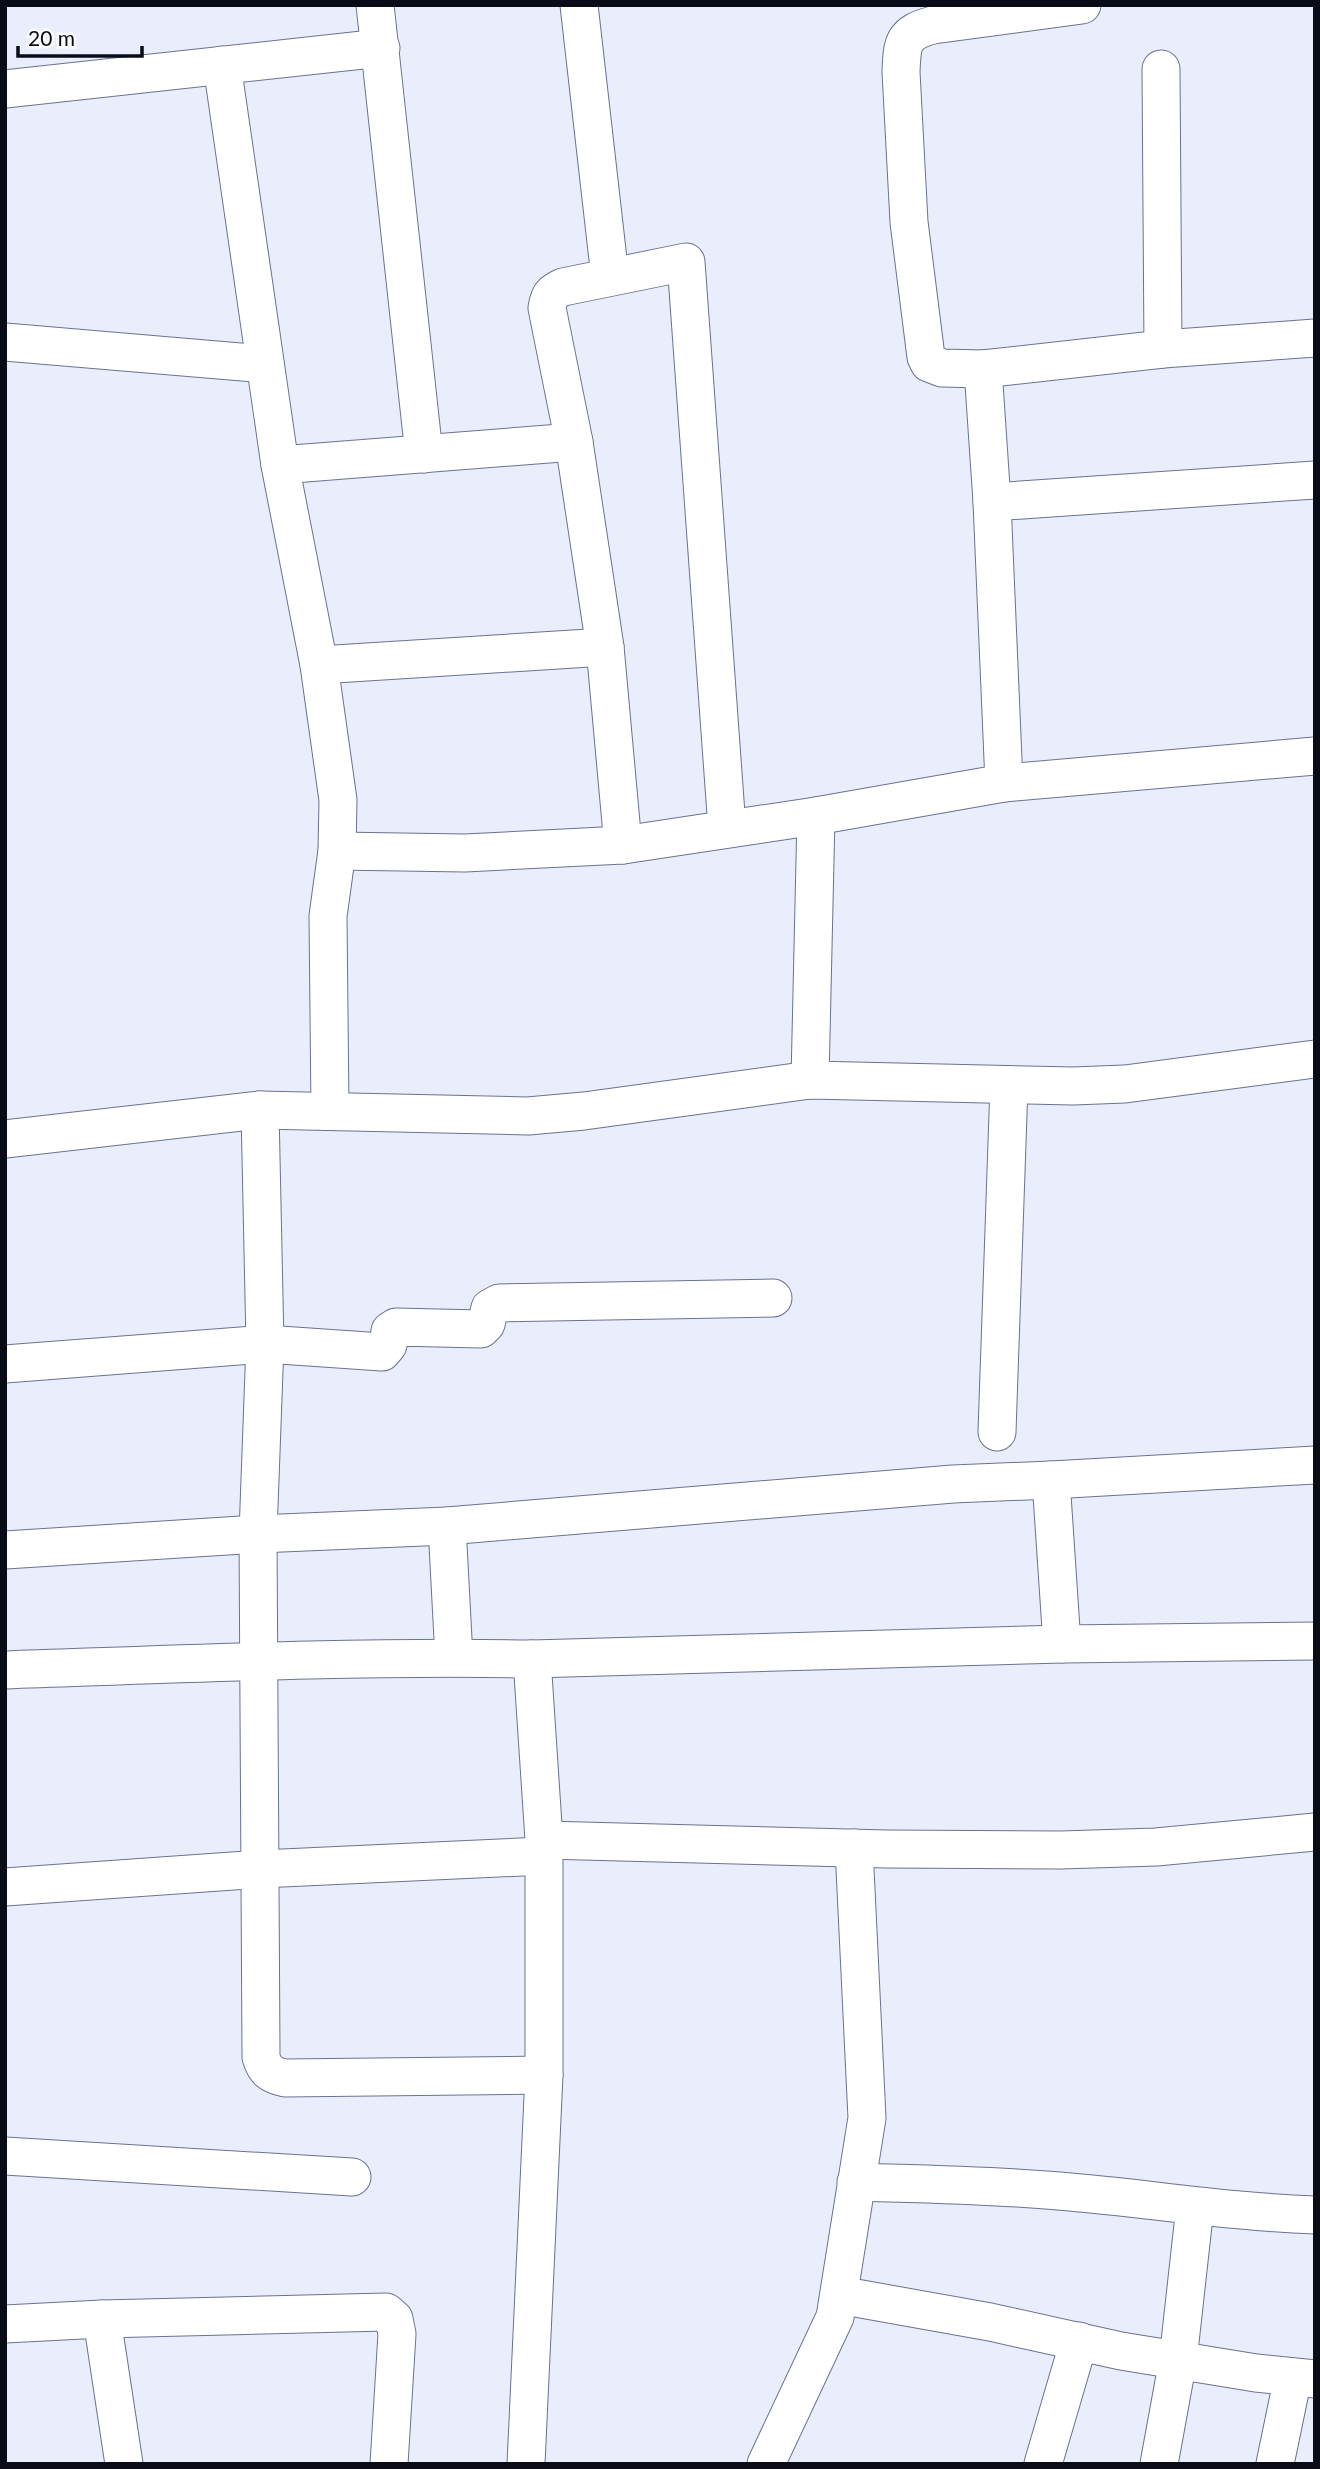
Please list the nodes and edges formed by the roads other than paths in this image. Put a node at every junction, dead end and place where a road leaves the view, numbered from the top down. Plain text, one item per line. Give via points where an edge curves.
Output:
1 (376, 5) edge
2 (579, 5) edge
3 (1082, 5) edge
4 (381, 48) junction
5 (222, 65) junction
6 (1161, 69) dead end
7 (5, 89) edge
8 (610, 277) junction
9 (1315, 338) edge
10 (5, 342) edge
11 (1163, 349) junction
12 (265, 364) junction
13 (983, 369) junction
14 (574, 442) junction
15 (424, 454) junction
16 (280, 465) junction
17 (1315, 480) edge
18 (992, 502) junction
19 (606, 648) junction
20 (319, 665) junction
21 (1315, 756) edge
22 (1004, 783) junction
23 (816, 816) junction
24 (727, 828) junction
25 (624, 845) junction
26 (337, 851) junction
27 (1315, 1059) edge
28 (810, 1080) junction
29 (1009, 1085) junction
30 (260, 1110) junction
31 (330, 1111) junction
32 (5, 1139) edge
33 (773, 1298) dead end
34 (265, 1344) junction
35 (5, 1364) edge
36 (997, 1432) dead end
37 (1315, 1465) edge
38 (1051, 1480) junction
39 (447, 1526) junction
40 (258, 1534) junction
41 (5, 1550) edge
42 (1315, 1641) edge
43 (1062, 1644) junction
44 (454, 1658) junction
45 (532, 1659) junction
46 (258, 1661) junction
47 (5, 1670) edge
48 (1315, 1832) edge
49 (544, 1848) junction
50 (854, 1848) junction
51 (261, 1869) junction
52 (5, 1887) edge
53 (544, 2075) junction
54 (5, 2156) edge
55 (352, 2177) dead end
56 (856, 2182) junction
57 (1195, 2207) junction
58 (1315, 2215) edge
59 (839, 2295) junction
60 (102, 2319) junction
61 (5, 2324) edge
62 (1079, 2342) junction
63 (1178, 2360) junction
64 (1304, 2378) edge
65 (124, 2464) edge
66 (389, 2464) edge
67 (526, 2464) edge
68 (766, 2464) edge
69 (1043, 2464) edge
70 (1159, 2464) edge
71 (1275, 2464) edge

1 - 4 street
2 - 8 street
3 - 13 street via 913,30 902,51 908,222 926,357 942,368
4 - 5 street
4 - 15 street
5 - 7 street
5 - 12 street
6 - 11 street
8 - 14 street via 564,287 548,297
8 - 24 street via 687,262
9 - 11 street
10 - 12 street
11 - 13 street
12 - 16 street
13 - 18 street
14 - 15 street
14 - 19 street
15 - 16 street
16 - 20 street
17 - 18 street
18 - 22 street
19 - 20 street
19 - 25 street
20 - 26 street via 338,800
21 - 22 street
22 - 23 street
23 - 24 street
23 - 28 street
24 - 25 street
25 - 26 street via 465,853
26 - 31 street via 328,916
27 - 29 street via 1125,1084
28 - 29 street
28 - 31 street via 528,1116
29 - 36 street
30 - 31 street
30 - 32 street
30 - 34 street
33 - 34 street via 499,1303 490,1308 481,1329 396,1327 383,1352
34 - 35 street
34 - 40 street
37 - 38 street
38 - 39 street
38 - 43 street
39 - 40 street
39 - 44 street
40 - 41 street
40 - 46 street
42 - 43 street
43 - 45 street
44 - 45 street
44 - 46 street
45 - 49 street
46 - 47 street
46 - 51 street
48 - 50 street via 1156,1847
49 - 50 street
49 - 51 street
49 - 53 street
50 - 56 street via 867,2118
51 - 52 street
51 - 53 street via 261,2057 273,2076
53 - 67 street
54 - 55 street
56 - 57 street via 1058,2191
56 - 59 street
57 - 58 street
57 - 63 street
59 - 62 street
59 - 68 street via 835,2317
60 - 61 street
60 - 65 street
60 - 66 street via 386,2312 394,2319 397,2334
62 - 63 street
62 - 69 street
63 - 64 street
63 - 70 street
64 - 71 street

